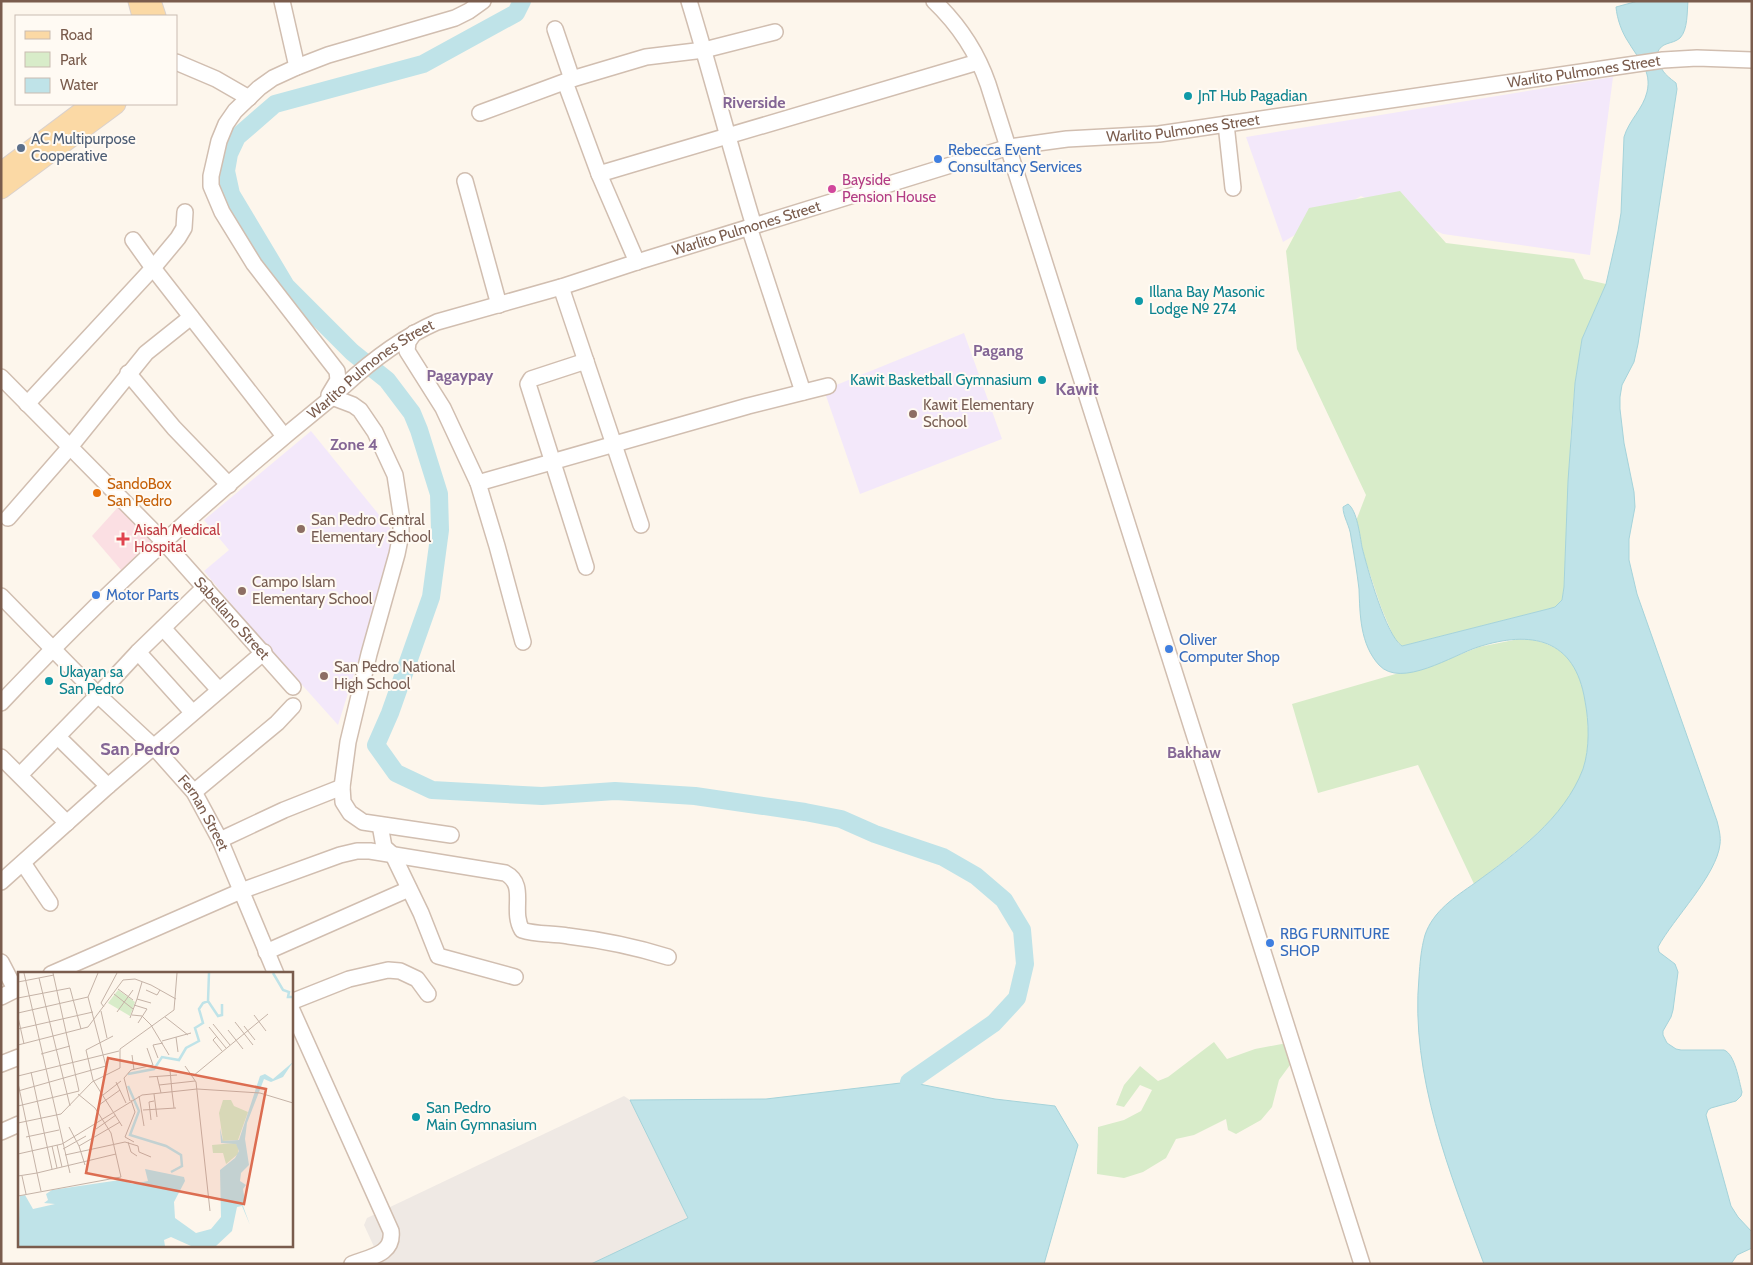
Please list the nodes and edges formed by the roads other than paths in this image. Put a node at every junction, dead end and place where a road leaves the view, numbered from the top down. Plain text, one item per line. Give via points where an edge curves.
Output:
1 (138, 1) edge
2 (151, 1) edge
3 (282, 1) edge
4 (483, 1) edge
5 (689, 1) edge
6 (934, 1) edge
7 (947, 8) edge
8 (142, 15) edge
9 (156, 15) edge
10 (556, 29) dead end
11 (775, 32) dead end
12 (704, 50) junction
13 (1752, 60) edge
14 (978, 62) junction
15 (178, 63) edge
16 (297, 66) junction
17 (568, 80) junction
18 (249, 98) junction
19 (91, 105) edge
20 (114, 105) edge
21 (480, 113) dead end
22 (1226, 124) junction
23 (727, 137) junction
24 (51, 144) junction
25 (1009, 147) junction
26 (1, 172) edge
27 (599, 174) junction
28 (465, 181) dead end
29 (1233, 188) dead end
30 (1, 189) edge
31 (185, 212) dead end
32 (752, 226) junction
33 (133, 240) dead end
34 (637, 262) junction
35 (153, 268) junction
36 (561, 287) junction
37 (499, 305) junction
38 (191, 316) junction
39 (414, 333) junction
40 (586, 361) junction
41 (128, 373) junction
42 (1, 377) edge
43 (828, 386) dead end
44 (803, 392) junction
45 (328, 401) junction
46 (27, 404) junction
47 (284, 436) junction
48 (614, 444) junction
49 (70, 447) junction
50 (552, 462) junction
51 (478, 483) junction
52 (229, 485) junction
53 (8, 518) dead end
54 (641, 525) dead end
55 (164, 542) junction
56 (586, 567) dead end
57 (205, 587) junction
58 (1, 596) edge
59 (163, 628) junction
60 (523, 642) dead end
61 (52, 648) junction
62 (138, 652) junction
63 (264, 652) junction
64 (294, 687) dead end
65 (219, 690) junction
66 (98, 695) junction
67 (1, 703) edge
68 (293, 706) dead end
69 (192, 712) junction
70 (58, 737) junction
71 (154, 747) junction
72 (1, 757) edge
73 (20, 775) junction
74 (108, 786) junction
75 (342, 787) junction
76 (194, 792) junction
77 (67, 824) junction
78 (380, 825) junction
79 (451, 835) dead end
80 (220, 840) junction
81 (393, 855) junction
82 (23, 863) junction
83 (1, 882) edge
84 (409, 889) junction
85 (242, 891) junction
86 (50, 903) dead end
87 (266, 952) junction
88 (668, 957) dead end
89 (1, 962) edge
90 (56, 972) edge
91 (275, 972) edge
92 (515, 977) dead end
93 (17, 989) edge
94 (428, 994) dead end
95 (1, 997) edge
96 (292, 1002) edge
97 (292, 1010) edge
98 (18, 1057) edge
99 (1, 1064) edge
100 (18, 1124) edge
101 (1, 1132) edge
102 (352, 1264) edge
103 (1362, 1264) edge

1 - 8 main road
2 - 9 main road
3 - 16 street
4 - 16 street via 455,18
5 - 12 street
6 - 7 street
7 - 14 street
10 - 17 street
11 - 12 street
12 - 17 street via 646,57
12 - 23 street
13 - 22 street, Warlito Pulmones Street via 1663,60
14 - 23 street
14 - 25 street
15 - 18 street
16 - 18 street via 273,78
17 - 21 street
17 - 27 street
18 - 45 street via 226,124 219,141 211,186 222,212 254,264 336,371 338,380
19 - 24 main road
20 - 24 main road
22 - 25 street, Warlito Pulmones Street via 1159,134 1067,139
22 - 29 street
23 - 27 street
23 - 32 street
24 - 26 main road
24 - 30 main road
25 - 32 street, Warlito Pulmones Street
25 - 103 street
27 - 34 street
28 - 37 street
31 - 35 street via 184,228
32 - 34 street, Warlito Pulmones Street
32 - 44 street
33 - 35 street
34 - 36 street, Warlito Pulmones Street
35 - 38 street
35 - 46 street
36 - 37 street, Warlito Pulmones Street
36 - 40 street
37 - 39 street, Warlito Pulmones Street via 437,322
38 - 41 street via 146,353
38 - 47 street
39 - 45 street, Warlito Pulmones Street via 397,343
39 - 51 street via 407,346 408,355 443,408
40 - 48 street
40 - 50 street via 529,381
41 - 49 street
41 - 52 street via 174,428
42 - 46 street, Sabellano Street
43 - 44 street
44 - 48 street
45 - 47 street, Warlito Pulmones Street
45 - 75 street via 353,405 375,432 395,475 401,514 397,554 348,742
46 - 49 street, Sabellano Street
47 - 52 street, Warlito Pulmones Street
48 - 50 street
48 - 54 street
49 - 53 street
49 - 55 street, Sabellano Street
50 - 51 street
50 - 56 street
51 - 60 street
52 - 55 street, Warlito Pulmones Street
55 - 57 street, Sabellano Street
55 - 61 street, Warlito Pulmones Street
57 - 59 street
57 - 63 street, Sabellano Street
58 - 61 street, Fernan Street
59 - 62 street
59 - 65 street
61 - 66 street, Fernan Street
61 - 67 street, Warlito Pulmones Street
62 - 66 street
62 - 69 street
63 - 64 street, Sabellano Street
63 - 65 street
65 - 69 street
66 - 70 street
66 - 71 street, Fernan Street
68 - 76 street
69 - 71 street
70 - 73 street
70 - 74 street
71 - 74 street
71 - 76 street, Fernan Street
72 - 73 street
73 - 77 street
74 - 77 street
75 - 78 street via 343,802 350,813 363,822
75 - 80 street
76 - 80 street, Fernan Street
77 - 82 street
78 - 79 street
78 - 81 street via 384,847
80 - 85 street, Fernan Street
81 - 84 street
81 - 85 street via 370,851 340,855
81 - 88 street via 513,877 522,930 603,941
82 - 83 street
82 - 86 street
84 - 87 street
84 - 92 street via 438,956
85 - 87 street, Fernan Street
85 - 90 street
87 - 91 street, Fernan Street
89 - 93 street
93 - 95 street
94 - 96 street via 417,979 400,971 388,970 349,979
97 - 102 street via 391,1231 392,1240 384,1252
98 - 99 street
100 - 101 street

